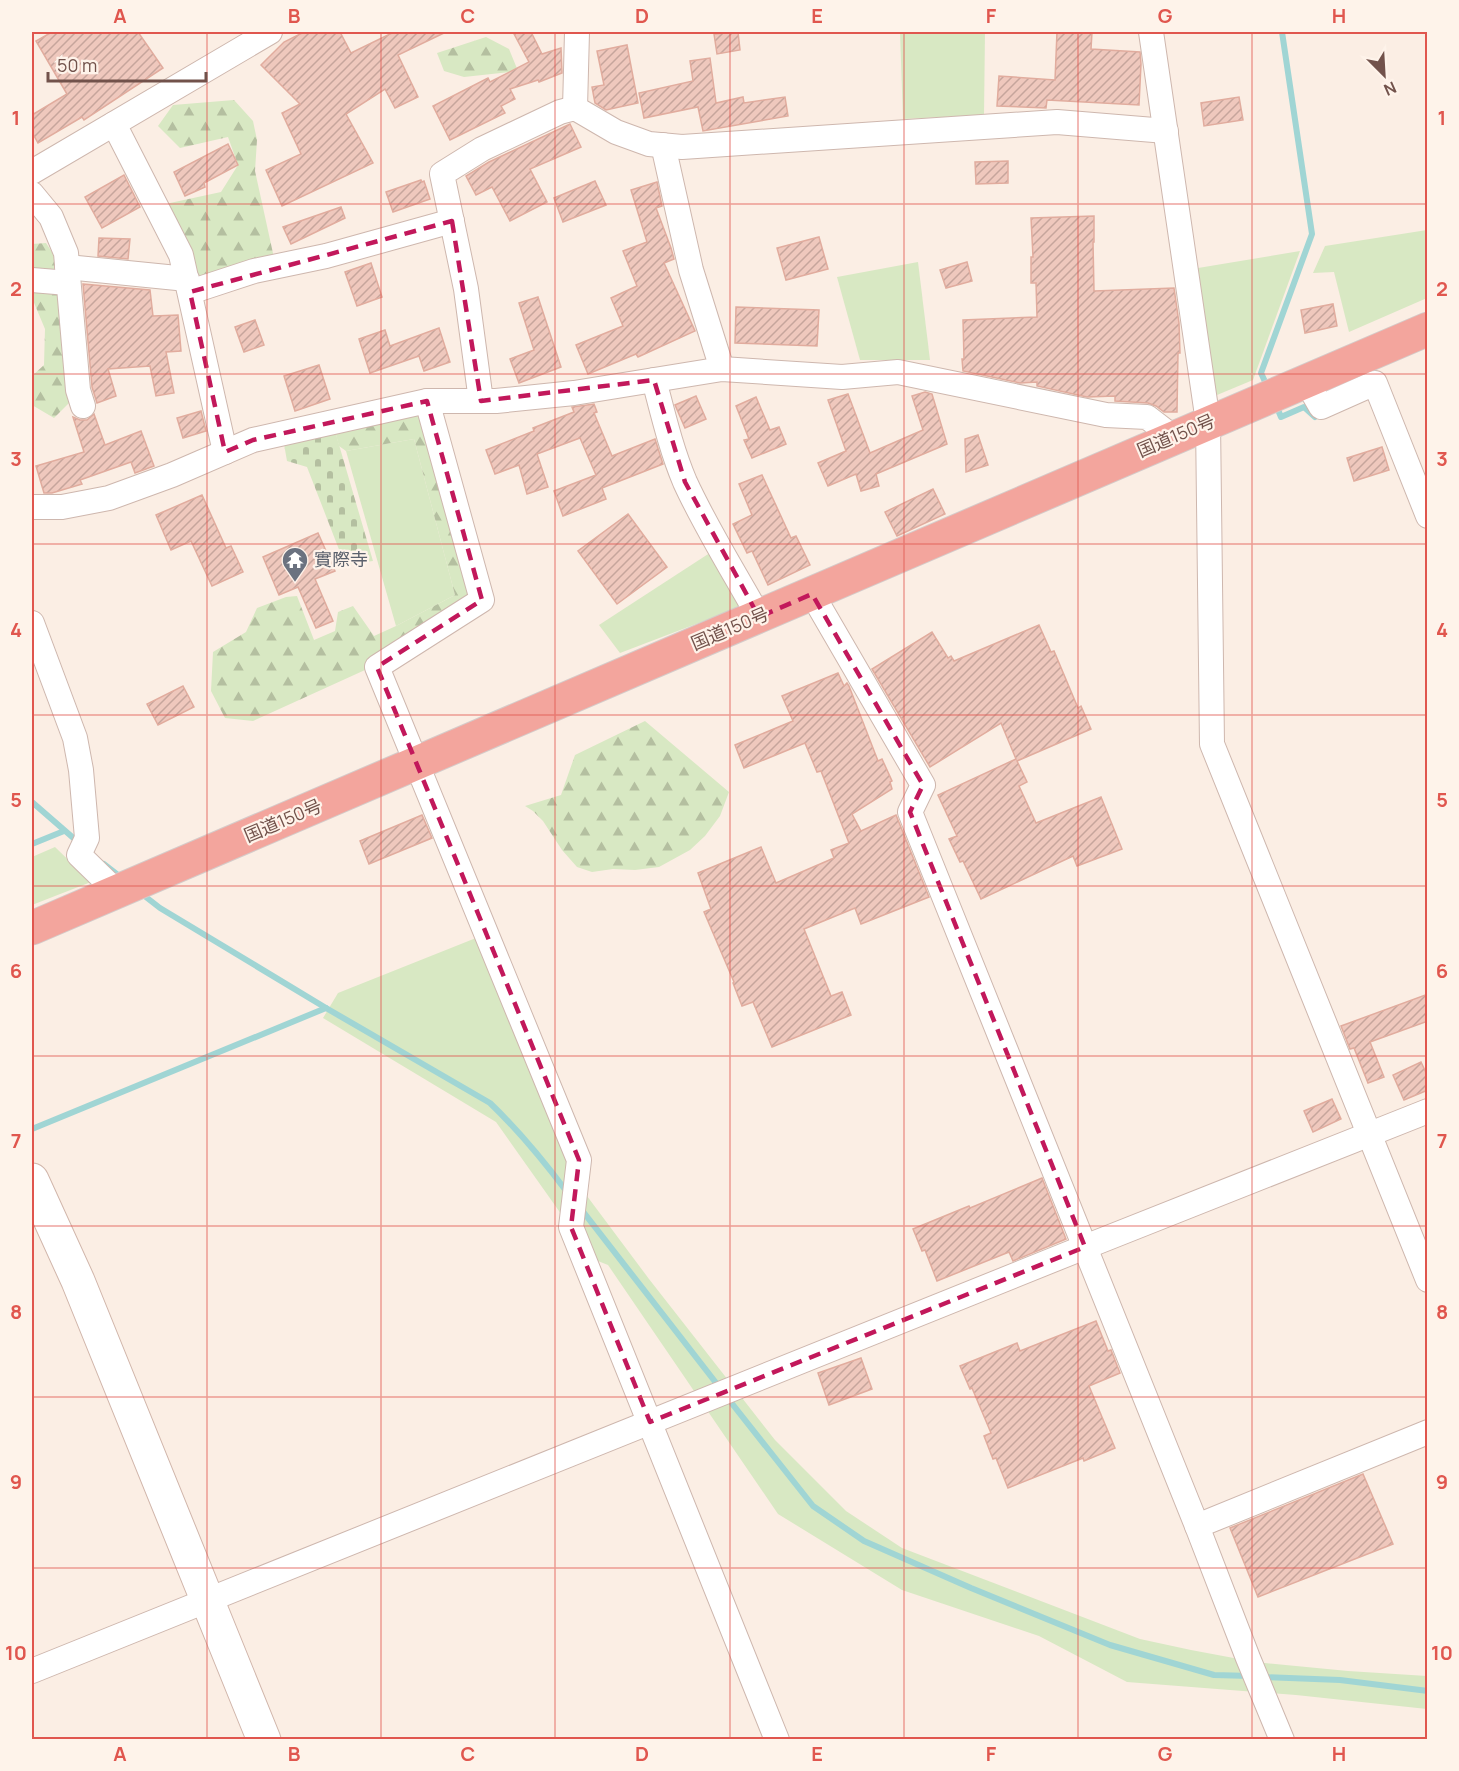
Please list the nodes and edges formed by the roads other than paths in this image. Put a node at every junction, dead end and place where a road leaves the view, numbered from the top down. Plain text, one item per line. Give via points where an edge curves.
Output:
1 (578, 32) edge
2 (1151, 32) edge
3 (260, 34) edge
4 (575, 108) junction
5 (114, 124) junction
6 (1166, 131) junction
7 (663, 145) junction
8 (32, 172) edge
9 (32, 194) edge
10 (452, 221) junction
11 (68, 275) junction
12 (32, 280) edge
13 (188, 285) junction
14 (1428, 329) edge
15 (722, 369) junction
16 (654, 380) junction
17 (1306, 381) junction
18 (427, 401) junction
19 (481, 401) junction
20 (83, 406) dead end
21 (1208, 422) junction
22 (1173, 437) junction
23 (225, 452) junction
24 (32, 507) edge
25 (1428, 516) edge
26 (812, 594) junction
27 (759, 616) junction
28 (32, 623) edge
29 (417, 764) junction
30 (117, 892) junction
31 (32, 928) edge
32 (1428, 1111) edge
33 (1369, 1135) junction
34 (32, 1180) edge
35 (1085, 1247) junction
36 (1428, 1280) edge
37 (650, 1422) junction
38 (1428, 1432) edge
39 (1197, 1526) junction
40 (207, 1601) junction
41 (32, 1671) edge
42 (264, 1740) edge
43 (777, 1740) edge
44 (1282, 1740) edge

1 - 4 street
2 - 6 street
3 - 5 street
4 - 7 street via 616,132
4 - 10 street via 482,149 442,174
5 - 8 street
5 - 13 street via 181,255
6 - 7 street via 1057,122 682,147
6 - 21 street
7 - 15 street via 691,270
9 - 11 street via 60,235
10 - 13 street via 326,256
10 - 19 street via 466,289
11 - 12 street
11 - 13 street
11 - 20 street via 78,390
13 - 23 street
14 - 17 highway, 国道150号
15 - 16 street
15 - 22 street via 842,377 898,372 1106,415 1147,417
16 - 19 street via 574,393
16 - 27 street via 685,482
17 - 21 highway, 国道150号
17 - 25 street via 1321,407 1375,383
18 - 19 street
18 - 23 street via 253,440
18 - 29 street via 482,600 377,667
21 - 22 highway, 国道150号
21 - 33 street via 1212,744
22 - 26 highway, 国道150号
23 - 24 street via 109,498 62,507
26 - 27 highway, 国道150号
26 - 35 street via 923,785 910,812
27 - 29 highway, 国道150号
28 - 30 street via 75,738 87,838 79,855
29 - 30 highway, 国道150号
29 - 37 street via 579,1161 571,1227
30 - 31 highway, 国道150号
32 - 33 street
33 - 35 street
33 - 36 street
34 - 40 street via 78,1281
35 - 37 street
35 - 39 street
37 - 40 street
37 - 43 street
38 - 39 street
39 - 44 street
40 - 41 street
40 - 42 street

